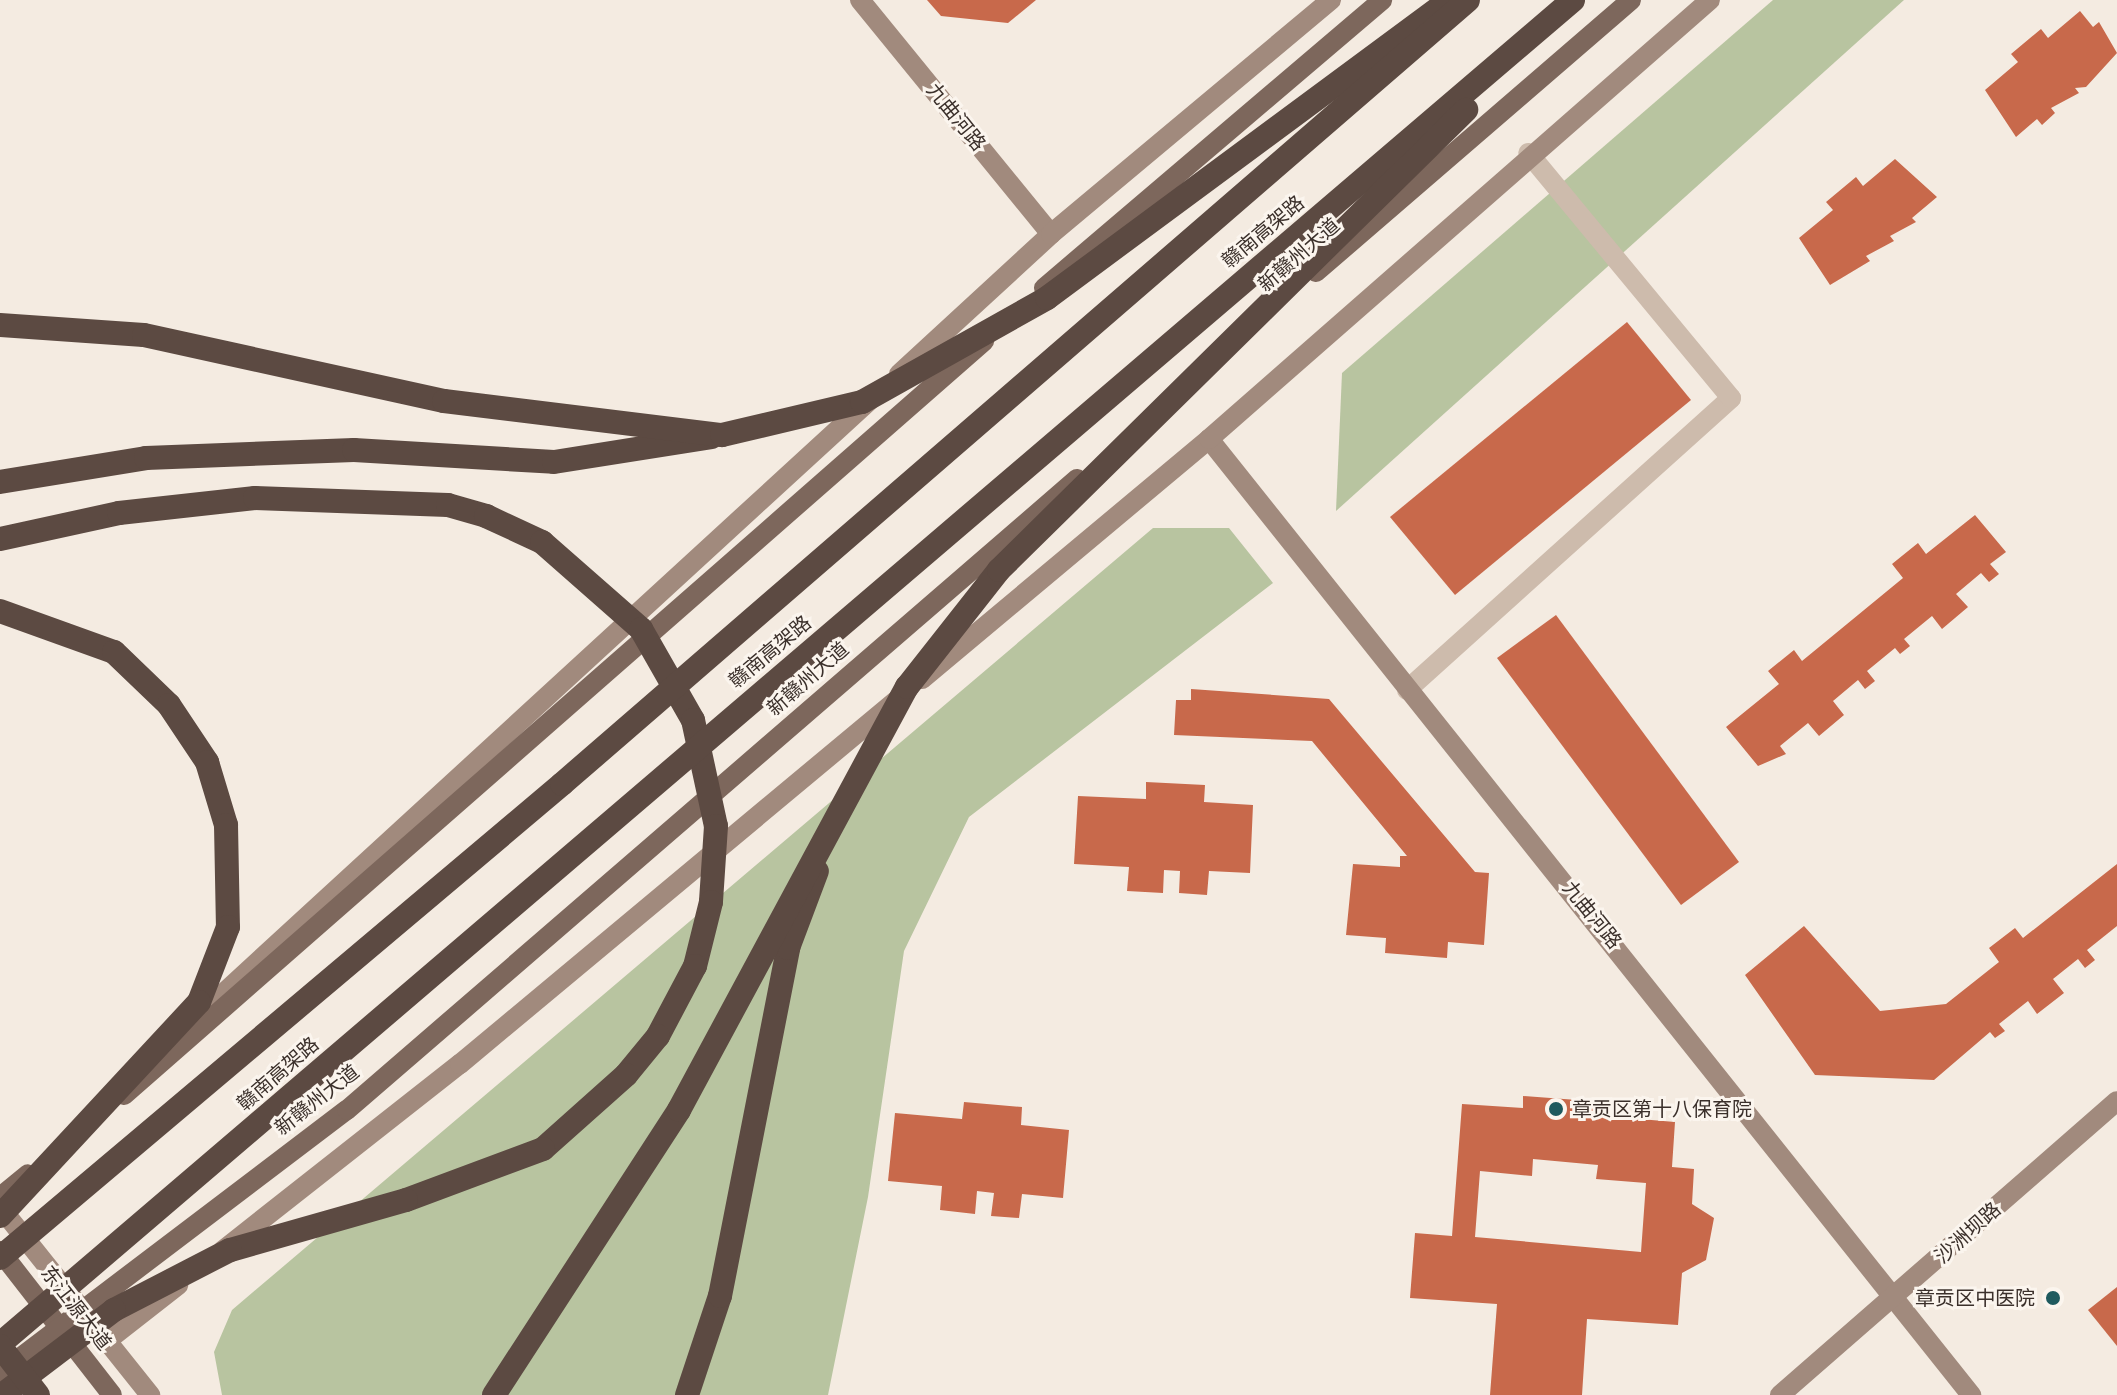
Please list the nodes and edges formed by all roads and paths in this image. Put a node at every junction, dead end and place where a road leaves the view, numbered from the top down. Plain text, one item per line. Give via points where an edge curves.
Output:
1 (860, 0) edge
2 (1331, 0) edge
3 (1382, 0) edge
4 (1449, 0) edge
5 (1468, 0) edge
6 (1575, 0) edge
7 (1631, 0) edge
8 (1710, 0) edge
9 (1528, 153) junction
10 (1051, 234) junction
11 (0, 325) edge
12 (722, 435) junction
13 (1209, 439) junction
14 (0, 482) edge
15 (0, 539) edge
16 (0, 611) edge
17 (1407, 690) junction
18 (834, 827) junction
19 (2117, 1101) edge
20 (0, 1196) edge
21 (0, 1207) edge
22 (0, 1216) edge
23 (0, 1251) edge
24 (0, 1258) edge
25 (1894, 1298) junction
26 (82, 1306) junction
27 (60, 1324) junction
28 (109, 1339) junction
29 (0, 1345) edge
30 (0, 1373) edge
31 (2, 1395) edge
32 (38, 1395) edge
33 (112, 1395) edge
34 (150, 1395) edge
35 (494, 1395) edge
36 (687, 1395) edge
37 (1780, 1395) edge
38 (1971, 1395) edge

1 - 10 street, 九曲河路
2 - 10 street
3 - 20 main road via 1057,277 233,1006
4 - 12 highway, bridge via 1047,298 862,402
5 - 24 highway, 赣南高架路, bridge via 574,774
6 - 18 highway, bridge via 999,570 907,687
6 - 29 highway, 赣南高架路, bridge
7 - 26 main road, 新赣州大道 via 347,1110
8 - 9 street
9 - 13 street
9 - 17 lane via 1731,398
10 - 20 street
11 - 12 highway, bridge via 144,335 444,401
12 - 14 highway, bridge via 554,462 354,450 146,458
13 - 17 street, 九曲河路
13 - 28 street via 460,1064
15 - 31 highway, bridge via 119,513 255,498 448,505 486,516 542,542 641,629 693,720 716,826 711,902 695,966 658,1036 626,1075 543,1149 406,1200 230,1250 114,1310
16 - 22 highway, bridge via 114,652 169,705 207,762 226,825 228,927 199,1002
17 - 25 street, 九曲河路
18 - 35 highway, bridge via 742,982 679,1110
18 - 36 highway, bridge via 788,948 720,1296
19 - 25 street, 沙洲坝路
21 - 26 street
23 - 27 main road, 东江源大道
25 - 37 street, 沙洲坝路
25 - 38 street, 九曲河路
26 - 27 main road, 新赣州大道
26 - 28 street
27 - 30 main road, 新赣州大道
27 - 33 main road, 东江源大道
28 - 34 street
29 - 32 highway, bridge

